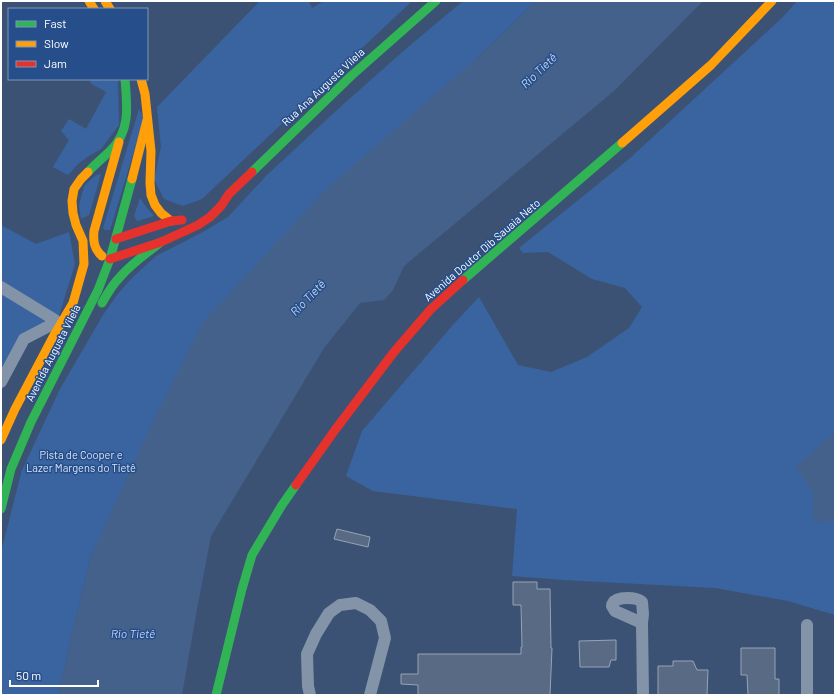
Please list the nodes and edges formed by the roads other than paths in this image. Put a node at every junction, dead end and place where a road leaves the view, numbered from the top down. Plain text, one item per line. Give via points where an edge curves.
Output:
1 (436, 1) edge
2 (772, 1) edge
3 (125, 80) edge
4 (141, 80) edge
5 (147, 120) junction
6 (120, 138) junction
7 (229, 194) junction
8 (211, 204) dead end
9 (192, 217) dead end
10 (171, 221) junction
11 (116, 239) junction
12 (161, 242) junction
13 (95, 258) junction
14 (110, 260) junction
15 (1, 286) edge
16 (73, 303) junction
17 (1, 382) edge
18 (50, 386) junction
19 (1, 440) edge
20 (1, 509) edge
21 (642, 623) dead end
22 (806, 625) dead end
23 (216, 695) edge
24 (310, 695) edge
25 (370, 695) edge
26 (643, 695) edge
27 (807, 695) edge

1 - 7 main road, Rua Ana Augusta Vilela via 351,76
2 - 23 main road, Avenida Doutor Dib Sauaia Neto via 706,70 431,309 394,352 282,505 252,555
3 - 6 main road via 126,124
4 - 5 main road
5 - 10 main road via 151,151 151,195 161,213
5 - 11 main road, Avenida Augusta Vilela
6 - 13 main road via 94,236
6 - 16 main road, Avenida Augusta Vilela via 74,189 73,213 83,240 84,264
7 - 8 main road, Rua Ana Augusta Vilela
7 - 12 main road, Rua Ana Augusta Vilela via 210,217
9 - 10 main road
10 - 11 main road
11 - 13 main road via 105,245
11 - 14 main road, Avenida Augusta Vilela
12 - 14 main road
12 - 18 main road via 114,283
13 - 14 main road
13 - 16 main road
14 - 18 main road, Avenida Augusta Vilela via 98,290
15 - 17 street via 55,320 51,325 24,339
16 - 19 main road, Avenida Augusta Vilela via 15,409
18 - 20 main road, Avenida Augusta Vilela via 11,469
21 - 26 street
22 - 27 street
24 - 25 street via 307,654 316,634 329,613 340,605 356,603 370,610 381,622 384,638

